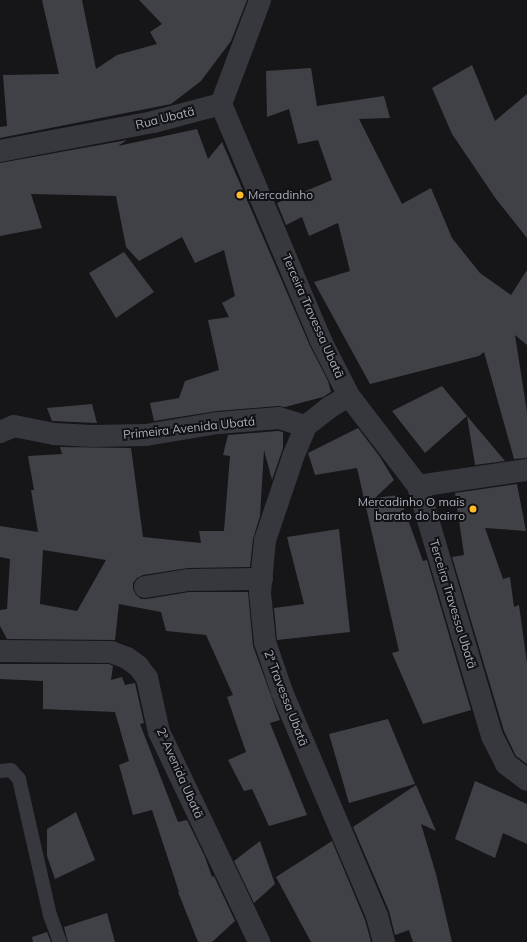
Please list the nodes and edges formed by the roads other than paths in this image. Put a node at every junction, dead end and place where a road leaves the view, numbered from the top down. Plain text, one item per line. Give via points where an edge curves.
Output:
1 (260, 0) edge
2 (221, 104) junction
3 (0, 151) edge
4 (349, 396) junction
5 (306, 426) junction
6 (0, 432) edge
7 (527, 470) edge
8 (418, 486) junction
9 (262, 579) junction
10 (145, 587) dead end
11 (0, 651) edge
12 (0, 771) edge
13 (527, 780) edge
14 (60, 942) edge
15 (259, 942) edge
16 (384, 942) edge

1 - 2 street
2 - 3 street, Rua Ubatã via 153,122
2 - 4 street, Terceira Travessa Ubatã via 321,341
4 - 5 street, 2ª Travessa Ubatã
4 - 8 street, Terceira Travessa Ubatã
5 - 6 street, Primeira Avenida Ubatá via 279,418 218,422 146,435 54,434 14,426
5 - 9 street, 2ª Travessa Ubatã via 265,540
7 - 8 street
8 - 13 street, Terceira Travessa Ubatã via 492,736 506,764
9 - 10 street via 188,580
9 - 16 street, 2ª Travessa Ubatã via 260,593 265,642 282,692 376,916
11 - 15 street, 2ª Avenida Ubatã via 111,652 127,658 138,666 147,678 160,732
12 - 14 lane via 11,770 19,779 50,915

